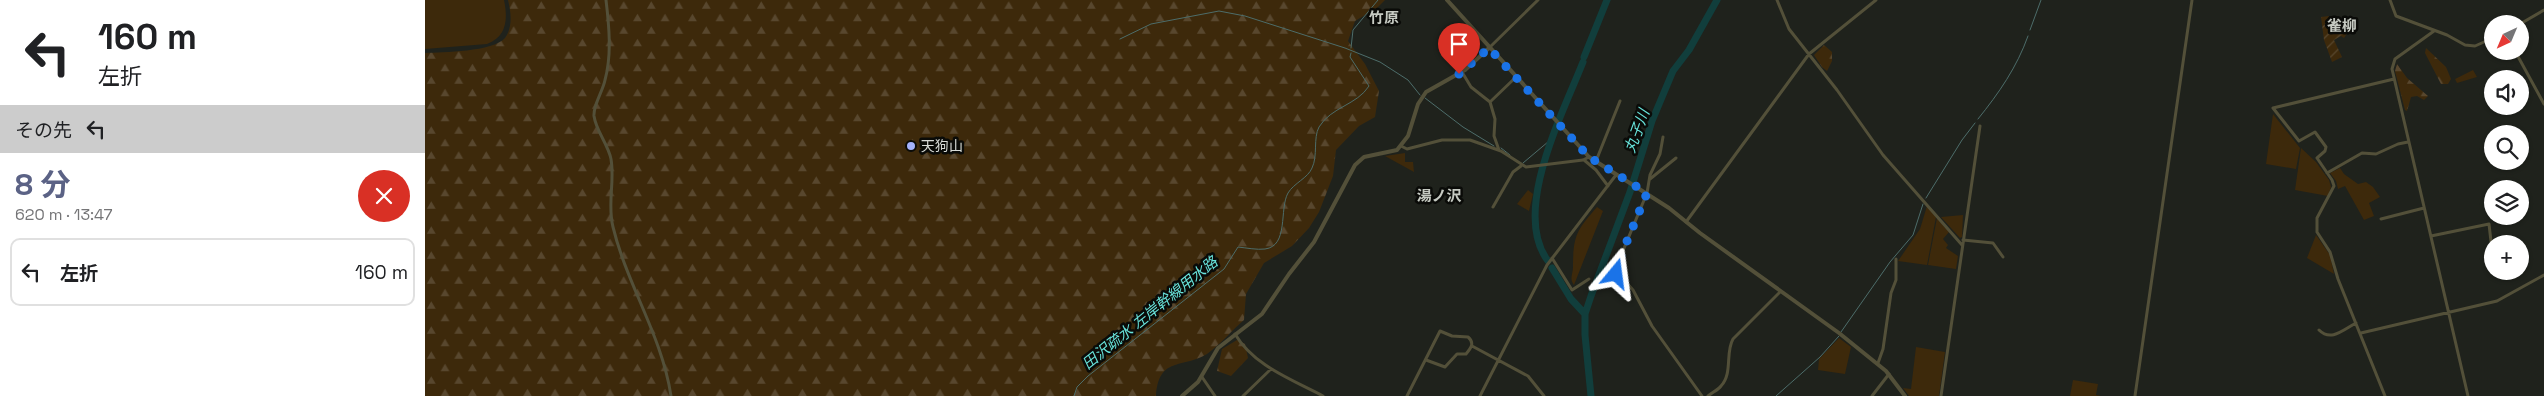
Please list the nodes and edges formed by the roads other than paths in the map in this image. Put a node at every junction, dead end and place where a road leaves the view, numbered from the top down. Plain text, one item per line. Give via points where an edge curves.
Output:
1 (606, 0) edge
2 (1447, 0) edge
3 (1538, 0) edge
4 (1777, 0) edge
5 (1876, 0) edge
6 (2192, 0) edge
7 (2390, 0) edge
8 (2544, 10) edge
9 (2529, 19) edge
10 (2434, 31) junction
11 (2484, 42) edge
12 (1489, 48) junction
13 (1809, 54) junction
14 (2520, 60) edge
15 (1462, 72) junction
16 (1515, 78) junction
17 (2394, 79) junction
18 (1620, 101) dead end
19 (1490, 102) junction
20 (2544, 104) edge
21 (1980, 126) dead end
22 (1663, 137) dead end
23 (2408, 142) junction
24 (1401, 146) junction
25 (1499, 150) junction
26 (1589, 157) junction
27 (1676, 158) dead end
28 (1583, 160) junction
29 (1596, 161) junction
30 (1521, 166) junction
31 (2327, 173) junction
32 (1618, 176) junction
33 (1649, 179) junction
34 (1608, 186) junction
35 (1647, 193) junction
36 (1493, 207) dead end
37 (2424, 208) junction
38 (2381, 219) dead end
39 (1686, 222) junction
40 (2490, 235) edge
41 (2431, 236) junction
42 (1963, 240) junction
43 (1962, 246) junction
44 (2003, 257) dead end
45 (1552, 258) junction
46 (1897, 259) dead end
47 (2544, 275) edge
48 (1589, 279) dead end
49 (1780, 292) junction
50 (2449, 312) junction
51 (2356, 323) junction
52 (2319, 330) dead end
53 (2361, 333) junction
54 (1235, 334) junction
55 (1472, 346) junction
56 (1426, 360) junction
57 (1498, 360) junction
58 (1878, 363) junction
59 (1271, 369) junction
60 (1889, 374) junction
61 (1202, 377) junction
62 (671, 396) edge
63 (1182, 396) edge
64 (1215, 396) edge
65 (1243, 396) edge
66 (1323, 396) edge
67 (1407, 396) edge
68 (1480, 396) edge
69 (1544, 396) edge
70 (1702, 396) edge
71 (1709, 396) edge
72 (1872, 396) edge
73 (1905, 396) edge
74 (1941, 396) edge
75 (2135, 396) edge
76 (2385, 396) edge
77 (2468, 396) edge

1 - 62 street via 606,79 594,117 611,158 613,228 638,301 657,343
2 - 12 street
3 - 12 street
4 - 13 street via 1789,29
5 - 13 street
6 - 75 street
7 - 10 street via 2396,16
8 - 9 street
10 - 11 street via 2468,46
10 - 17 street via 2395,59 2392,65
12 - 15 street
12 - 16 street
13 - 39 street
13 - 43 street via 1883,155
14 - 20 street
15 - 19 street via 1471,87
15 - 24 street via 1432,88 1421,99 1408,136
16 - 19 street
16 - 26 street
17 - 23 street
17 - 31 street via 2273,108 2299,141 2313,132 2319,135 2327,150 2317,158
18 - 29 street
19 - 25 street
21 - 42 street
22 - 33 street via 1660,154
23 - 31 street via 2376,154 2362,153
23 - 37 street
24 - 25 street via 1407,149 1453,138
24 - 54 street via 1391,152 1364,157 1355,164 1314,242 1262,314
25 - 30 street
26 - 28 street
26 - 29 street
27 - 33 street
28 - 30 street via 1547,166
28 - 34 street
29 - 32 street
30 - 36 street via 1513,172
31 - 51 street via 2333,190 2317,218 2317,232 2330,252
32 - 34 street
32 - 35 street
33 - 35 street
34 - 45 street
35 - 39 street
35 - 70 street via 1616,274 1633,290 1652,326
37 - 38 street
37 - 41 street
39 - 49 street
40 - 41 street via 2489,224
41 - 50 street
42 - 43 street
42 - 44 street via 1993,243
43 - 74 street
45 - 48 street via 1572,290
45 - 57 street
46 - 58 street via 1896,280
47 - 50 street via 2497,301
49 - 58 street
49 - 71 street via 1733,339 1726,378 1720,388
50 - 53 street
50 - 77 street
51 - 52 street via 2331,336 2325,336
51 - 53 street
53 - 76 street
54 - 59 street via 1249,354
54 - 61 street via 1218,348
55 - 56 street via 1466,354 1455,355 1445,366
55 - 56 street via 1468,337 1440,331
55 - 57 street
56 - 67 street
57 - 68 street
57 - 69 street via 1528,376
58 - 60 street
59 - 65 street
59 - 66 street
60 - 72 street
60 - 73 street
61 - 63 street
61 - 64 street

